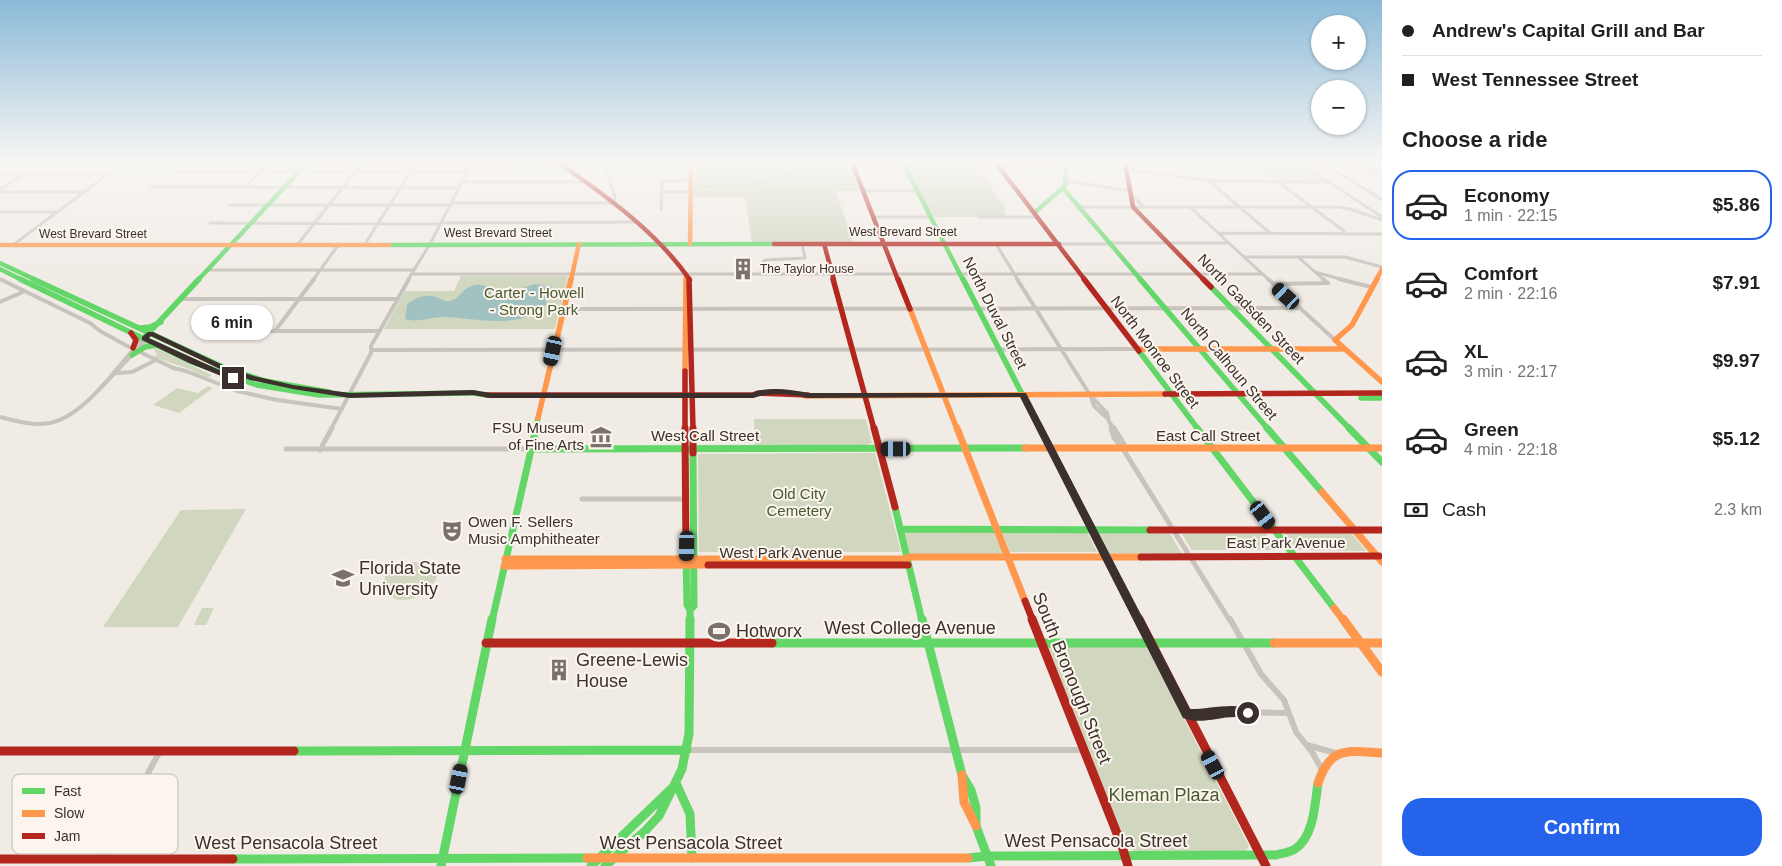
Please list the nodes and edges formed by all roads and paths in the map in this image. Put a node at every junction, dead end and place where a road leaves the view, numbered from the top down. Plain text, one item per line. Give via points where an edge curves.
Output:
1 (71, 203) edge
2 (499, 203) edge
3 (616, 203) edge
4 (661, 203) edge
5 (691, 203) edge
6 (869, 203) edge
7 (923, 203) edge
8 (1026, 203) edge
9 (1047, 203) edge
10 (1075, 203) edge
11 (1132, 203) edge
12 (1141, 203) edge
13 (1235, 203) edge
14 (1306, 203) edge
15 (1361, 203) edge
16 (451, 204) junction
17 (228, 205) dead end
18 (268, 205) junction
19 (329, 205) junction
20 (390, 205) junction
21 (1078, 207) junction
22 (1133, 207) junction
23 (1144, 207) junction
24 (1190, 207) junction
25 (1239, 207) junction
26 (1311, 207) junction
27 (661, 209) dead end
28 (1038, 211) junction
29 (0, 212) edge
30 (59, 212) junction
31 (874, 217) junction
32 (930, 217) junction
33 (979, 217) dead end
34 (1382, 218) edge
35 (636, 222) junction
36 (210, 223) dead end
37 (252, 224) junction
38 (314, 224) junction
39 (378, 224) junction
40 (441, 224) junction
41 (1345, 232) junction
42 (1218, 233) junction
43 (1270, 233) junction
44 (1382, 234) edge
45 (1168, 243) junction
46 (1228, 243) junction
47 (234, 244) junction
48 (298, 244) junction
49 (339, 244) junction
50 (364, 244) junction
51 (429, 244) junction
52 (579, 244) junction
53 (659, 244) junction
54 (690, 244) junction
55 (802, 244) junction
56 (824, 244) junction
57 (884, 244) junction
58 (944, 244) junction
59 (996, 244) junction
60 (1059, 244) junction
61 (1110, 244) junction
62 (0, 245) edge
63 (13, 245) junction
64 (1244, 257) junction
65 (1298, 257) junction
66 (0, 263) edge
67 (1382, 268) edge
68 (0, 269) edge
69 (210, 270) junction
70 (320, 270) junction
71 (412, 272) junction
72 (1315, 272) junction
73 (572, 274) junction
74 (686, 274) junction
75 (764, 274) junction
76 (832, 274) junction
77 (896, 274) junction
78 (960, 274) junction
79 (1014, 274) junction
80 (1081, 274) junction
81 (1135, 274) junction
82 (1198, 274) junction
83 (1262, 274) junction
84 (0, 279) edge
85 (5, 281) junction
86 (0, 283) edge
87 (1273, 284) junction
88 (1371, 287) junction
89 (25, 291) junction
90 (182, 299) junction
91 (298, 299) junction
92 (398, 299) junction
93 (0, 302) edge
94 (688, 308) junction
95 (842, 308) junction
96 (910, 308) junction
97 (1232, 308) junction
98 (1300, 308) junction
99 (563, 309) junction
100 (978, 309) junction
101 (1036, 309) junction
102 (1108, 309) junction
103 (1165, 309) junction
104 (161, 322) junction
105 (138, 327) junction
106 (129, 330) junction
107 (224, 331) dead end
108 (275, 331) junction
109 (379, 331) junction
110 (147, 337) junction
111 (1335, 340) junction
112 (160, 346) junction
113 (688, 348) junction
114 (554, 349) junction
115 (852, 349) junction
116 (926, 349) junction
117 (999, 349) junction
118 (1060, 349) junction
119 (1138, 349) junction
120 (1199, 349) junction
121 (1272, 349) junction
122 (1344, 349) junction
123 (132, 350) junction
124 (371, 350) junction
125 (142, 353) dead end
126 (156, 360) junction
127 (116, 374) junction
128 (1382, 382) edge
129 (96, 392) junction
130 (1382, 393) edge
131 (1238, 394) junction
132 (1316, 394) junction
133 (350, 395) junction
134 (543, 395) junction
135 (688, 395) junction
136 (864, 395) junction
137 (944, 395) junction
138 (1023, 395) junction
139 (1090, 395) junction
140 (1172, 395) junction
141 (1382, 398) edge
142 (342, 409) junction
143 (0, 417) edge
144 (690, 448) junction
145 (1213, 448) junction
146 (1285, 448) junction
147 (1369, 448) junction
148 (1382, 448) edge
149 (286, 449) dead end
150 (530, 449) junction
151 (879, 449) junction
152 (965, 449) junction
153 (1051, 449) junction
154 (1123, 449) junction
155 (320, 450) junction
156 (1382, 462) edge
157 (582, 499) dead end
158 (690, 499) junction
159 (900, 529) junction
160 (997, 530) junction
161 (1092, 530) junction
162 (1174, 530) junction
163 (1275, 530) junction
164 (1354, 530) junction
165 (1382, 530) edge
166 (1105, 556) junction
167 (1190, 556) junction
168 (1294, 556) junction
169 (1379, 556) edge
170 (1008, 557) junction
171 (908, 560) junction
172 (504, 562) junction
173 (690, 562) junction
174 (1382, 562) edge
175 (689, 643) junction
176 (928, 643) junction
177 (1042, 643) junction
178 (1150, 643) junction
179 (1244, 643) junction
180 (1360, 643) junction
181 (1382, 643) edge
182 (486, 644) junction
183 (1382, 672) edge
184 (1288, 713) junction
185 (1187, 714) junction
186 (1306, 744) junction
187 (464, 750) junction
188 (687, 750) junction
189 (956, 750) junction
190 (1085, 750) junction
191 (0, 751) edge
192 (160, 751) junction
193 (1382, 753) edge
194 (1339, 754) junction
195 (1322, 769) junction
196 (148, 774) edge
197 (676, 784) junction
198 (105, 854) edge
199 (986, 856) junction
200 (1125, 856) junction
201 (1260, 856) junction
202 (443, 858) junction
203 (599, 858) junction
204 (614, 858) junction
205 (692, 858) junction
206 (0, 859) edge
207 (102, 859) junction
208 (441, 866) edge
209 (591, 866) edge
210 (606, 866) edge
211 (991, 866) edge
212 (1128, 866) edge
213 (1266, 866) edge

1 - 30 street
2 - 16 street
3 - 35 street
4 - 27 street
5 - 54 street
6 - 31 street, South Bronough Street
7 - 32 street, North Duval Street
8 - 28 street, North Monroe Street
9 - 28 street
10 - 21 street, North Calhoun Street
11 - 22 street
12 - 23 street
13 - 25 street
14 - 26 street
15 - 34 street
16 - 20 street
16 - 40 street
17 - 18 street
18 - 19 street
18 - 37 street
19 - 20 street
19 - 38 street
20 - 39 street
21 - 22 street
21 - 61 street, North Calhoun Street
22 - 23 street
22 - 45 street, North Gadsden Street
23 - 24 street
24 - 25 street
24 - 42 street
25 - 26 street
25 - 43 street
26 - 34 street via 1344,208
26 - 41 street
28 - 33 street
28 - 60 street, North Monroe Street
29 - 30 street
30 - 63 street
31 - 32 street
31 - 57 street, South Bronough Street
32 - 58 street, North Duval Street
35 - 40 street
35 - 53 street
36 - 37 street
37 - 38 street
37 - 47 street
38 - 39 street
38 - 48 street
39 - 40 street
39 - 50 street
40 - 51 street
41 - 43 street
41 - 44 street
42 - 43 street
42 - 46 street
45 - 46 street
45 - 61 street
45 - 82 street, North Gadsden Street
46 - 64 street
47 - 48 street, West Brevard Street
47 - 63 street, West Brevard Street
47 - 69 street
48 - 49 street, West Brevard Street
49 - 50 street, West Brevard Street
49 - 70 street
50 - 51 street, West Brevard Street
51 - 52 street, West Brevard Street
51 - 71 street
52 - 53 street, West Brevard Street
52 - 73 street
53 - 54 street, West Brevard Street
53 - 74 street
54 - 55 street, West Brevard Street
55 - 56 street, West Brevard Street
55 - 75 street via 804,258 765,260 762,262
56 - 57 street, West Brevard Street
56 - 76 street
57 - 58 street, West Brevard Street
57 - 77 street, South Bronough Street
58 - 59 street, West Brevard Street
58 - 78 street, North Duval Street
59 - 60 street, West Brevard Street
59 - 79 street
60 - 61 street
60 - 80 street, North Monroe Street
61 - 81 street, North Calhoun Street
62 - 63 street, West Brevard Street
64 - 65 street
64 - 83 street
65 - 67 street via 1347,257
65 - 72 street
66 - 105 street
67 - 88 street
68 - 106 street
69 - 70 street
69 - 90 street
70 - 71 street
70 - 91 street
71 - 73 street
71 - 92 street
72 - 87 street via 1328,283
72 - 88 street
73 - 74 street
73 - 99 street
74 - 75 street
74 - 94 street via 691,284
75 - 76 street
76 - 77 street
76 - 95 street
77 - 78 street
77 - 96 street, South Bronough Street
78 - 79 street
78 - 100 street, North Duval Street
79 - 80 street
79 - 101 street
80 - 81 street
80 - 102 street, North Monroe Street
81 - 82 street
81 - 103 street, North Calhoun Street
82 - 83 street
82 - 97 street, North Gadsden Street
83 - 87 street
84 - 85 street
85 - 86 street
85 - 89 street
87 - 98 street
88 - 111 street via 1351,330
89 - 93 street
89 - 123 street via 92,324
90 - 91 street
90 - 104 street
91 - 92 street
91 - 108 street
92 - 109 street
94 - 95 street
94 - 99 street
94 - 113 street
95 - 96 street
95 - 115 street
96 - 100 street
96 - 116 street, South Bronough Street
97 - 98 street
97 - 103 street
97 - 121 street, North Gadsden Street
98 - 111 street
99 - 114 street
100 - 101 street
100 - 117 street, North Duval Street
101 - 102 street
101 - 118 street
102 - 103 street
102 - 119 street, North Monroe Street
103 - 120 street, North Calhoun Street
104 - 105 street via 147,328
104 - 110 street
105 - 110 street
106 - 110 street
106 - 123 street via 136,340
107 - 108 street
108 - 109 street
109 - 124 street
110 - 112 street
110 - 123 street
110 - 123 street
110 - 133 street via 247,376
111 - 122 street
112 - 123 street
112 - 133 street via 217,372 257,385 311,395
113 - 114 street
113 - 115 street
113 - 135 street
114 - 124 street
114 - 134 street
115 - 116 street
115 - 136 street
116 - 117 street
116 - 137 street, South Bronough Street
117 - 118 street
117 - 138 street, North Duval Street
118 - 119 street
118 - 139 street
119 - 120 street
119 - 140 street, North Monroe Street
120 - 121 street
120 - 131 street, North Calhoun Street
121 - 122 street
121 - 132 street, North Gadsden Street
122 - 128 street
123 - 127 street
123 - 129 street
124 - 133 street
125 - 126 street
126 - 127 street via 132,372
126 - 142 street via 241,392
127 - 129 street
129 - 143 street via 78,412 59,421 34,423
130 - 132 street
131 - 132 street
131 - 140 street
131 - 146 street, North Calhoun Street
132 - 141 street
132 - 147 street, North Gadsden Street
133 - 134 street
133 - 142 street
134 - 135 street
134 - 150 street
135 - 136 street
135 - 144 street
136 - 137 street
136 - 151 street
137 - 138 street
137 - 152 street, South Bronough Street
138 - 139 street
138 - 153 street, North Duval Street
139 - 140 street
139 - 154 street via 1094,406 1107,418 1114,438
140 - 145 street, North Monroe Street
142 - 155 street
144 - 150 street, West Call Street
144 - 151 street, West Call Street
144 - 158 street
145 - 146 street, East Call Street
145 - 154 street, East Call Street
145 - 163 street, North Monroe Street
146 - 147 street, East Call Street
146 - 164 street, North Calhoun Street
147 - 148 street, East Call Street
147 - 156 street, North Gadsden Street
149 - 155 street, West Call Street
150 - 155 street, West Call Street
150 - 172 street
151 - 152 street, West Call Street
151 - 159 street
152 - 153 street, West Call Street
152 - 160 street, South Bronough Street
153 - 154 street, West Call Street
153 - 161 street, North Duval Street
154 - 162 street
157 - 158 street
158 - 173 street
159 - 160 street
159 - 171 street
160 - 161 street
160 - 170 street, South Bronough Street
161 - 162 street
161 - 166 street, North Duval Street
162 - 163 street, East Park Avenue
162 - 167 street
163 - 164 street, East Park Avenue
163 - 168 street, North Monroe Street
164 - 165 street, East Park Avenue
164 - 169 street, North Calhoun Street
166 - 167 street, West Park Avenue
166 - 170 street, West Park Avenue
166 - 178 street, North Duval Street
167 - 168 street, East Park Avenue
167 - 179 street
168 - 169 street, East Park Avenue
168 - 180 street, North Monroe Street
169 - 174 street, North Calhoun Street
170 - 171 street, West Park Avenue
170 - 177 street, South Bronough Street
171 - 173 street, West Park Avenue
171 - 176 street
172 - 173 street, West Park Avenue
172 - 182 street
173 - 175 street via 694,606 690,610
175 - 176 street, West College Avenue
175 - 182 street, West College Avenue
175 - 188 street
176 - 177 street, West College Avenue
176 - 189 street
177 - 178 street, West College Avenue
177 - 190 street, South Bronough Street
178 - 179 street, West College Avenue
178 - 185 street, North Duval Street
179 - 180 street, West College Avenue
179 - 184 street via 1261,674 1284,700
180 - 181 street, West College Avenue
180 - 183 street, North Monroe Street
182 - 187 street
184 - 185 street
184 - 186 street via 1296,732
185 - 201 street, North Duval Street
186 - 194 street
186 - 195 street
187 - 188 street
187 - 192 street
187 - 202 street
188 - 189 street
188 - 197 street
189 - 190 street
189 - 199 street via 962,775 971,790 976,826
190 - 200 street, South Bronough Street
191 - 192 street
192 - 196 street
193 - 194 street
194 - 195 street via 1329,758
195 - 201 street, West Pensacola Street via 1307,830 1300,845 1290,852
197 - 203 street
197 - 204 street via 659,816
197 - 205 street via 690,814
198 - 207 street
199 - 200 street, West Pensacola Street
199 - 205 street, West Pensacola Street
199 - 211 street
200 - 201 street, West Pensacola Street
200 - 212 street, South Bronough Street
201 - 213 street, North Duval Street
202 - 203 street, West Pensacola Street
202 - 207 street, West Pensacola Street
202 - 208 street
203 - 204 street, West Pensacola Street
203 - 209 street
204 - 205 street, West Pensacola Street
204 - 210 street
206 - 207 street, West Pensacola Street

